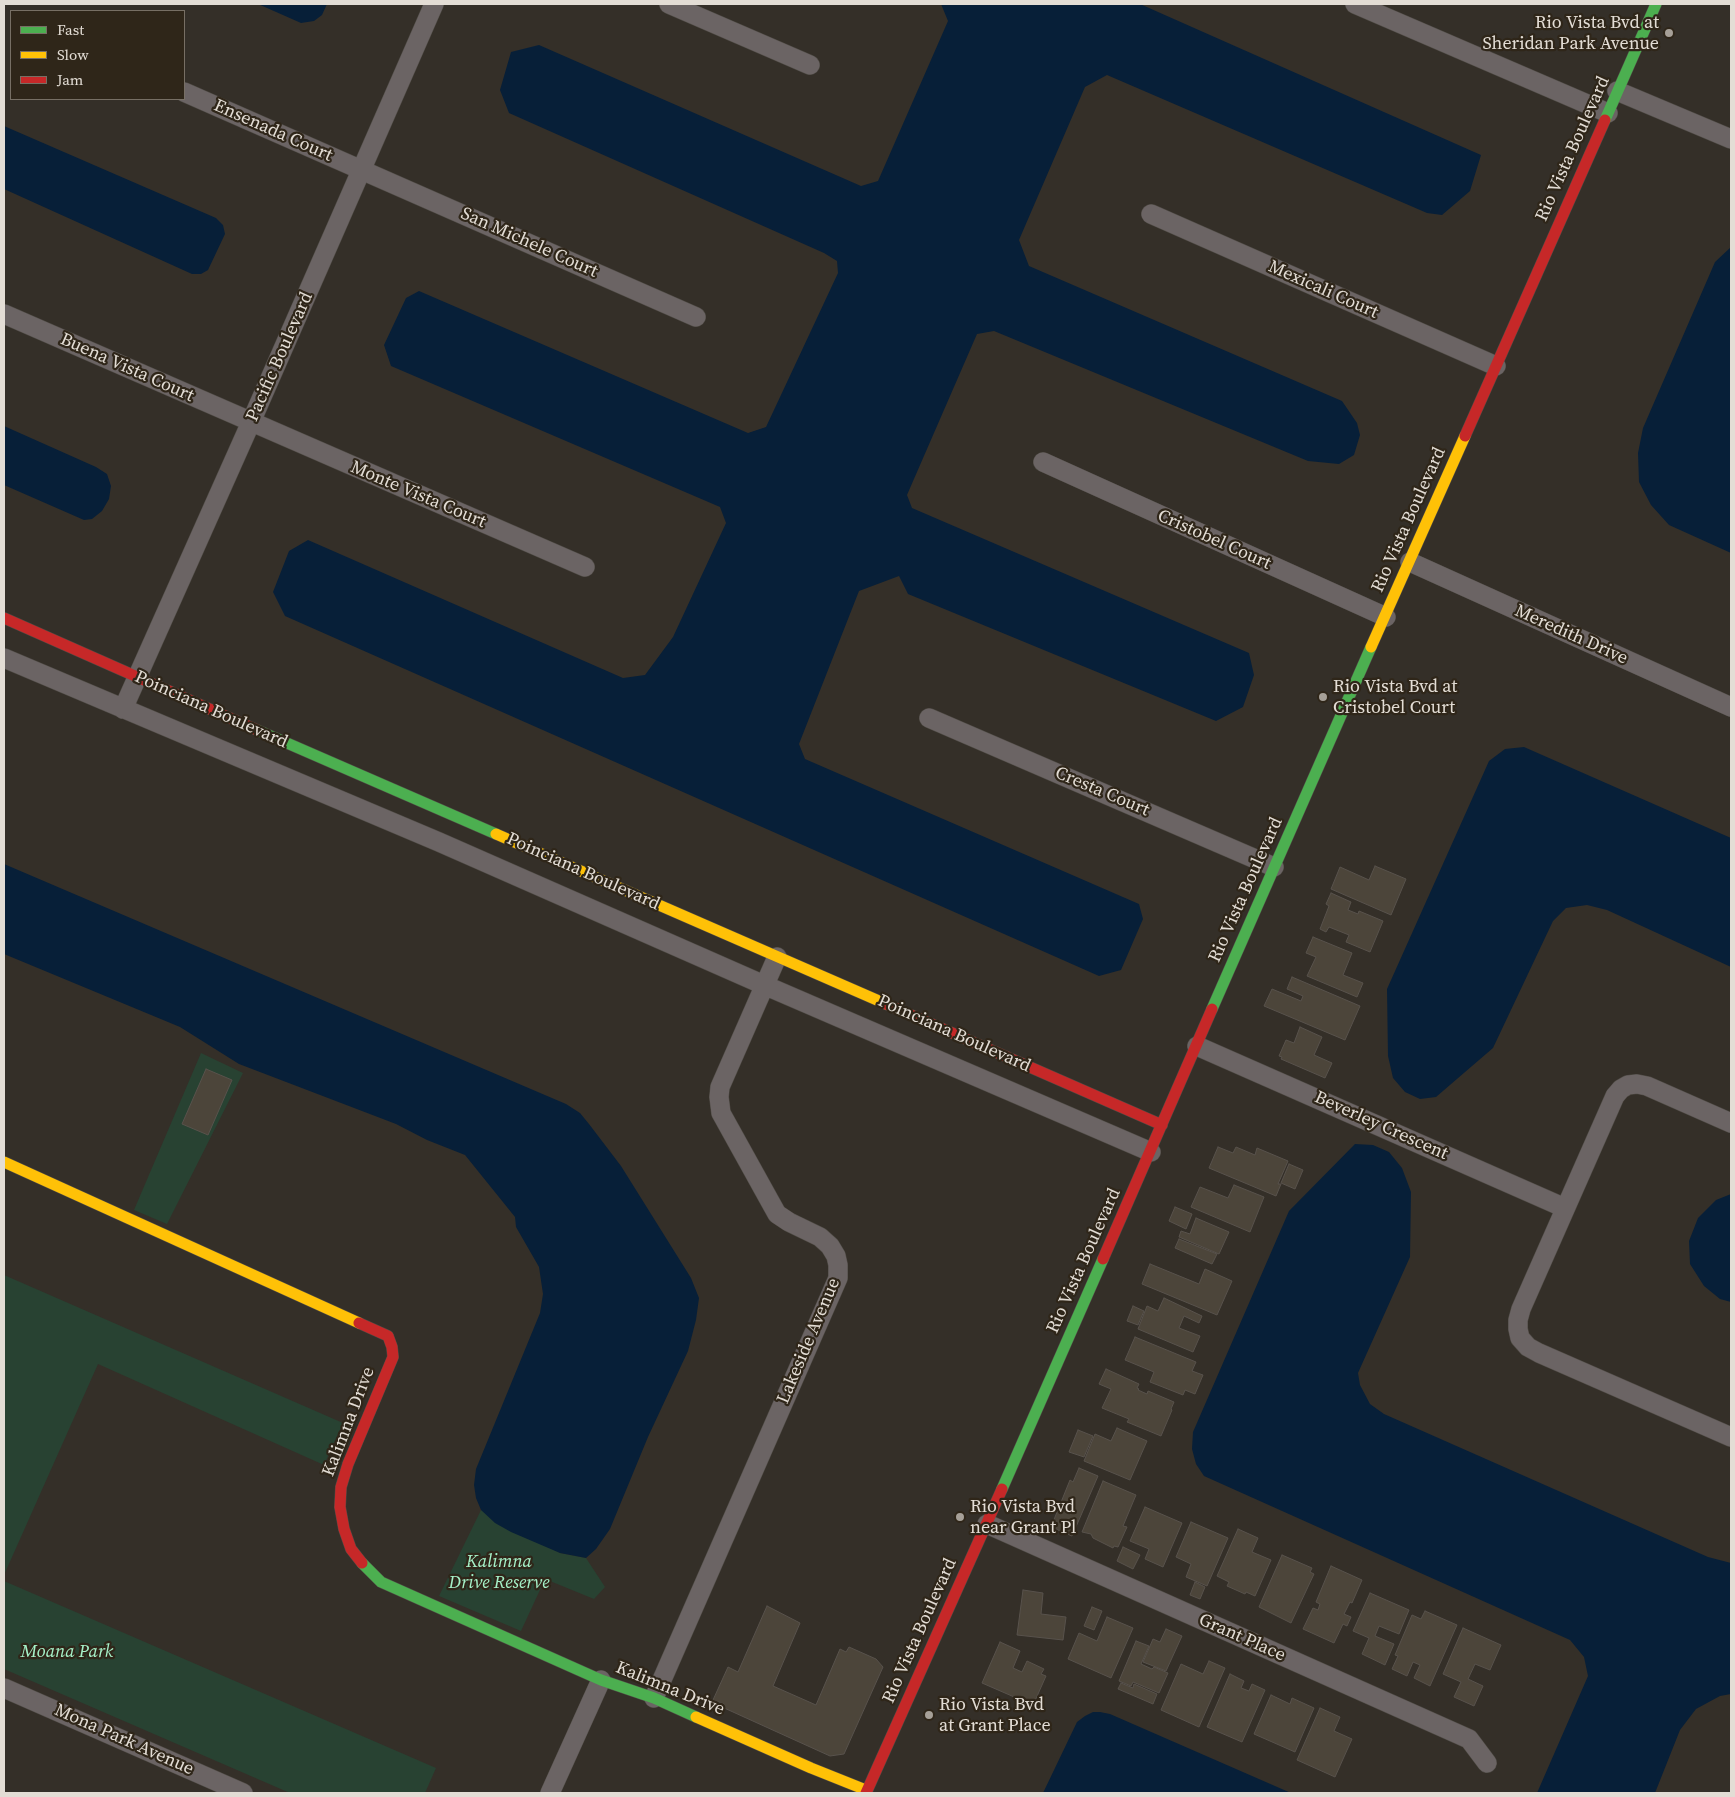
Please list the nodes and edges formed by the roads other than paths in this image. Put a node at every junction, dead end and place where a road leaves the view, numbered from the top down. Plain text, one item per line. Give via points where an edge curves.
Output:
1 (434, 4) edge
2 (669, 4) edge
3 (1355, 4) edge
4 (1656, 4) edge
5 (810, 65) dead end
6 (1617, 91) junction
7 (185, 92) edge
8 (1608, 113) junction
9 (1731, 140) edge
10 (362, 170) junction
11 (1151, 214) dead end
12 (4, 314) edge
13 (696, 317) dead end
14 (1496, 366) junction
15 (251, 422) junction
16 (1043, 462) dead end
17 (1410, 562) junction
18 (585, 567) dead end
19 (4, 618) edge
20 (1386, 618) junction
21 (4, 658) edge
22 (137, 678) junction
23 (1731, 707) edge
24 (123, 709) junction
25 (929, 718) dead end
26 (451, 814) junction
27 (439, 842) junction
28 (1274, 867) junction
29 (777, 957) junction
30 (764, 985) junction
31 (1197, 1046) junction
32 (1731, 1122) edge
33 (1162, 1125) junction
34 (1151, 1152) junction
35 (4, 1162) edge
36 (1565, 1208) junction
37 (1731, 1438) edge
38 (987, 1524) junction
39 (601, 1680) junction
40 (4, 1688) edge
41 (654, 1698) junction
42 (1487, 1763) dead end
43 (865, 1792) edge
44 (243, 1793) edge
45 (550, 1793) edge

1 - 10 street, Pacific Boulevard
2 - 5 street
3 - 8 street
4 - 6 street, Rio Vista Boulevard
6 - 8 street, Rio Vista Boulevard
6 - 9 street
7 - 10 street, Ensenada Court
8 - 14 street, Rio Vista Boulevard
10 - 13 street, San Michele Court
10 - 15 street, Pacific Boulevard
11 - 14 street, Mexicali Court
12 - 15 street, Buena Vista Court
14 - 17 street, Rio Vista Boulevard
15 - 18 street, Monte Vista Court
15 - 22 street, Pacific Boulevard
16 - 20 street, Cristobel Court
17 - 20 street, Rio Vista Boulevard
17 - 23 street, Meredith Drive
19 - 22 street, Poinciana Boulevard
20 - 28 street, Rio Vista Boulevard
21 - 24 street, Poinciana Boulevard
22 - 24 street, Pacific Boulevard
22 - 26 street, Poinciana Boulevard
24 - 27 street, Poinciana Boulevard
25 - 28 street, Cresta Court
26 - 27 street
26 - 29 street, Poinciana Boulevard
27 - 30 street, Poinciana Boulevard
28 - 31 street, Rio Vista Boulevard
29 - 30 street, Lakeside Avenue
29 - 33 street, Poinciana Boulevard
30 - 34 street, Poinciana Boulevard
30 - 41 street, Lakeside Avenue via 720,1087 721,1112 777,1214 820,1237 830,1246 836,1256 838,1278
31 - 33 street, Rio Vista Boulevard
31 - 36 street, Beverley Crescent
32 - 36 street via 1647,1086 1628,1085 1620,1089
33 - 34 street, Rio Vista Boulevard
34 - 38 street, Rio Vista Boulevard
35 - 39 street, Kalimna Drive via 388,1336 393,1357 341,1487 340,1508 351,1549 381,1582
36 - 37 street via 1521,1309 1518,1320 1520,1338 1538,1352
38 - 42 street, Grant Place via 1469,1739
38 - 43 street, Rio Vista Boulevard
39 - 41 street, Kalimna Drive
39 - 45 street
40 - 44 street, Mona Park Avenue
41 - 43 street, Kalimna Drive

